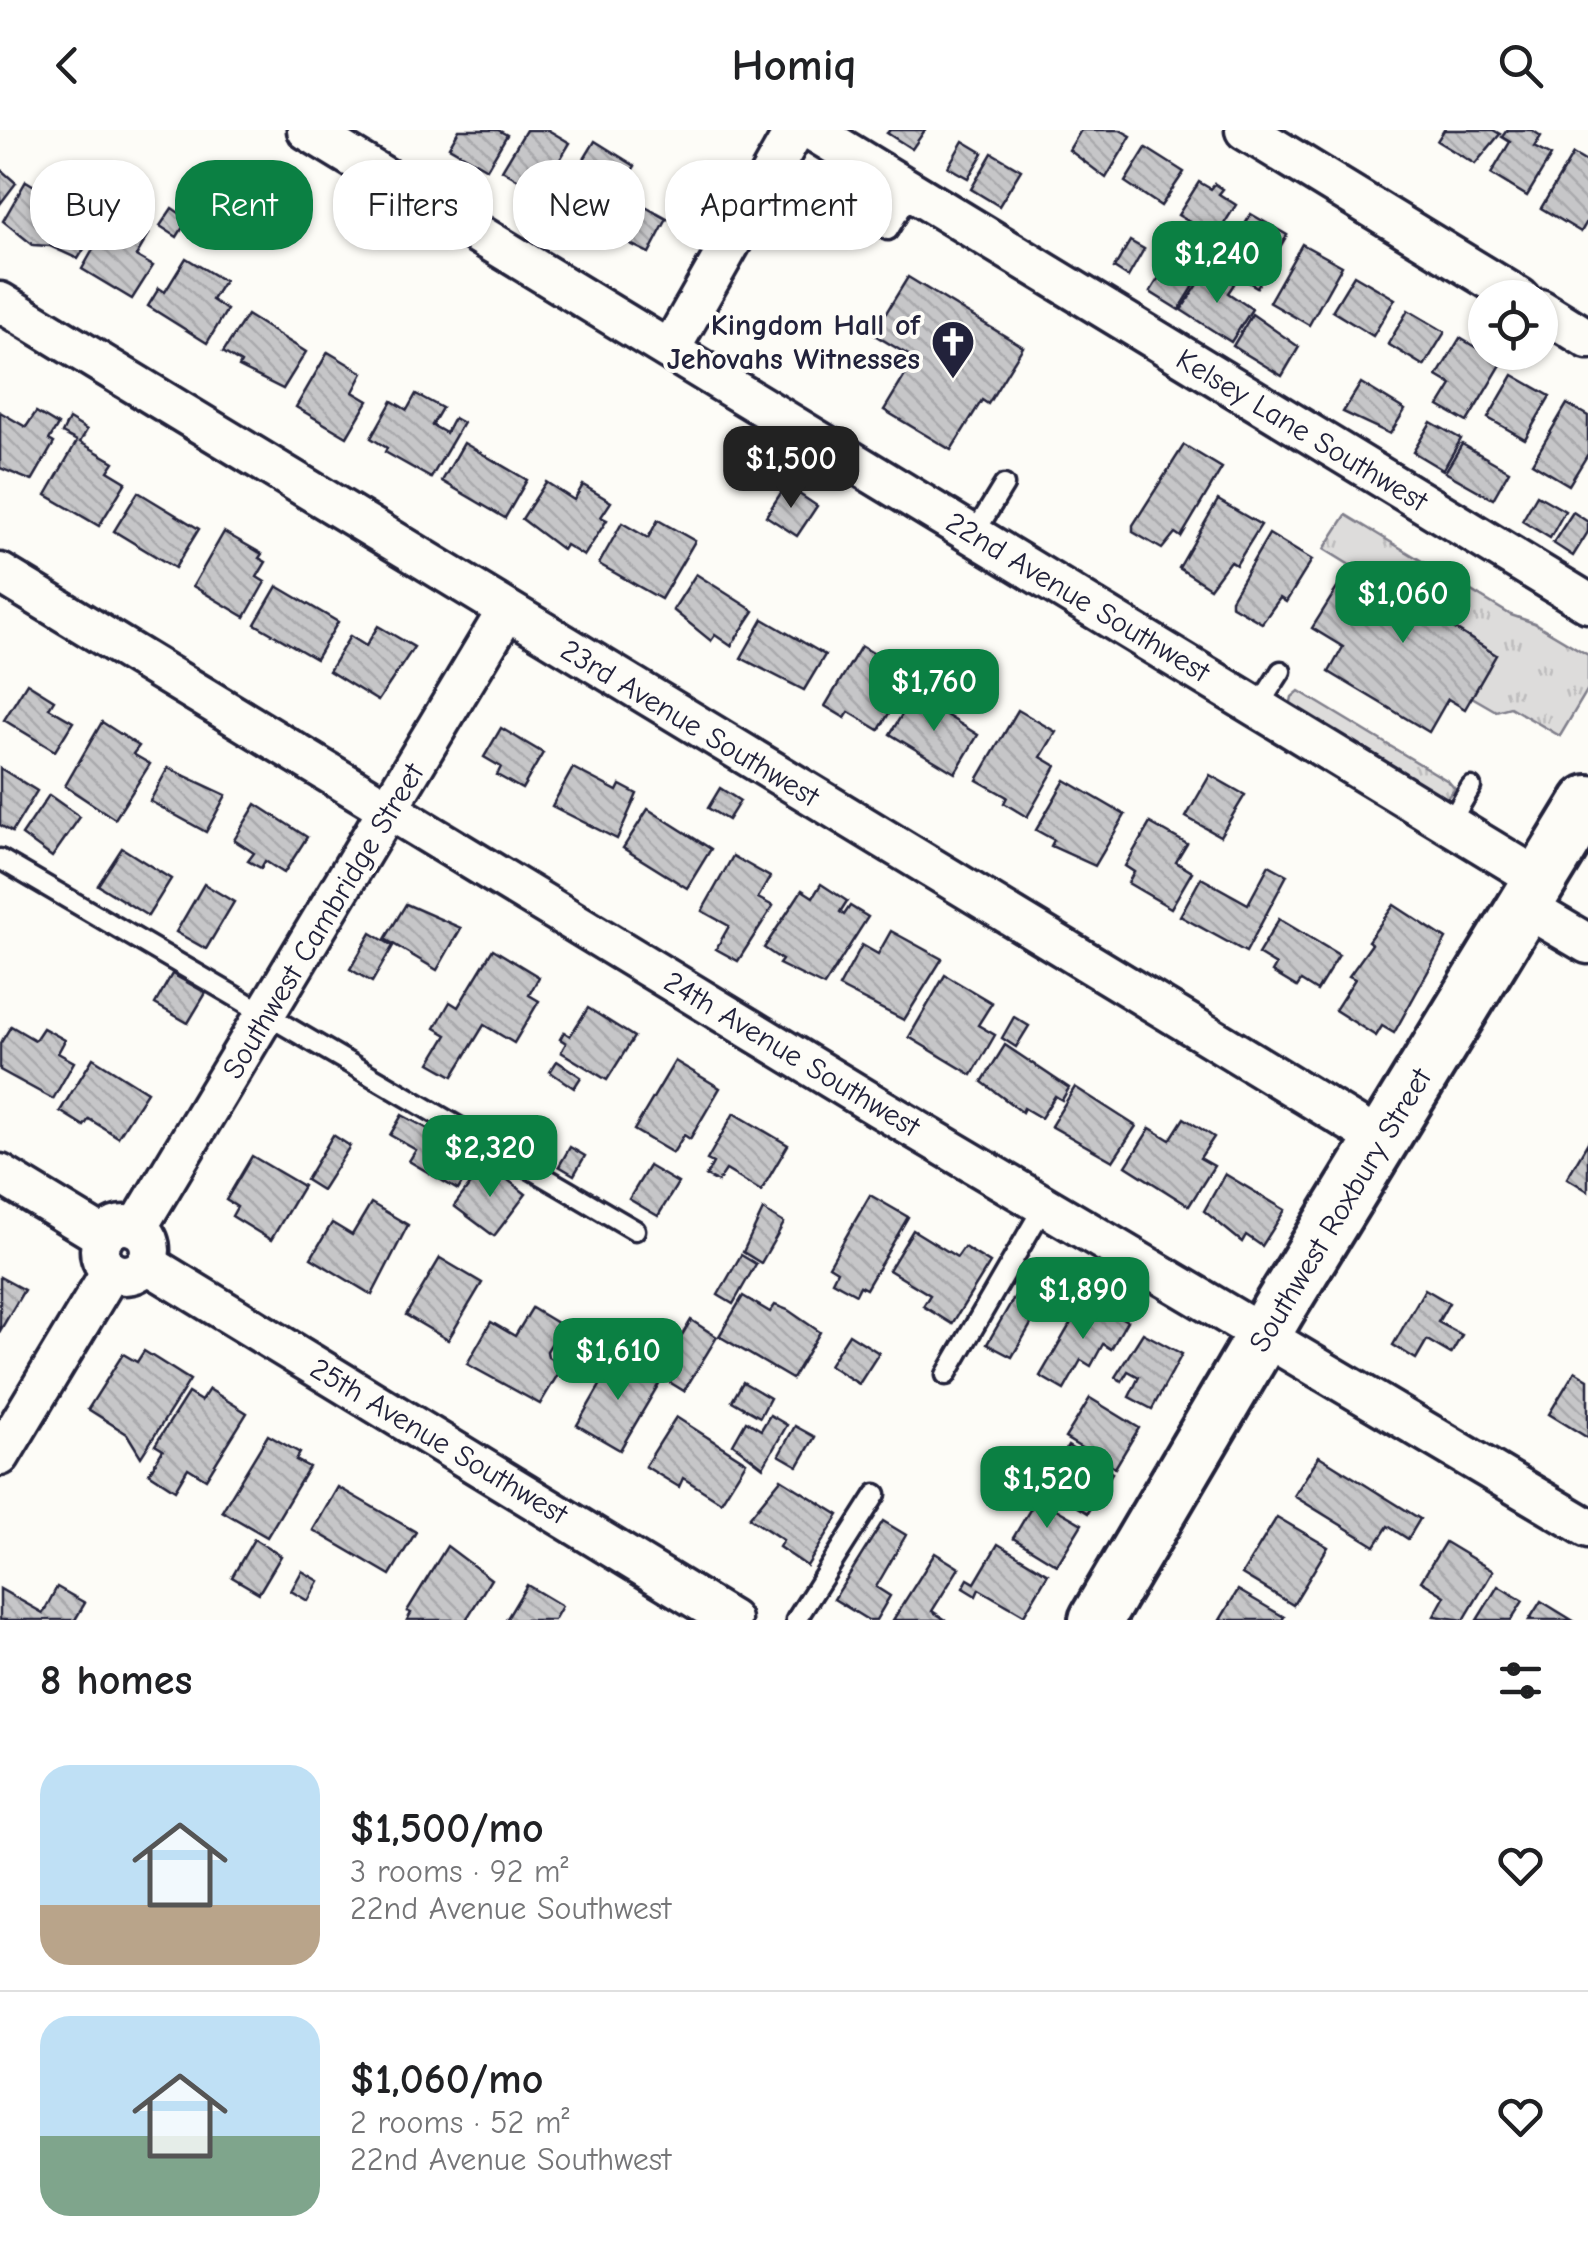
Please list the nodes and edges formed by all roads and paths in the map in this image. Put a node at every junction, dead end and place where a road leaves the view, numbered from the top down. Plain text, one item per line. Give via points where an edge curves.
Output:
1 (306, 130) edge
2 (795, 130) edge
3 (811, 130) edge
4 (1245, 130) edge
5 (911, 192) junction
6 (892, 223) edge
7 (1491, 280) edge
8 (0, 302) edge
9 (1558, 321) edge
10 (1588, 339) edge
11 (671, 348) junction
12 (1004, 485) dead end
13 (974, 534) junction
14 (0, 573) edge
15 (1588, 603) edge
16 (506, 612) junction
17 (1281, 671) dead end
18 (1258, 707) junction
19 (1471, 787) dead end
20 (1588, 802) edge
21 (391, 810) junction
22 (1449, 824) junction
23 (0, 859) edge
24 (1533, 893) junction
25 (1588, 944) edge
26 (266, 1014) junction
27 (1382, 1141) junction
28 (0, 1174) edge
29 (1044, 1206) junction
30 (635, 1230) dead end
31 (125, 1250) junction
32 (1263, 1336) junction
33 (946, 1375) dead end
34 (0, 1456) edge
35 (876, 1494) dead end
36 (1588, 1528) edge
37 (731, 1620) edge
38 (796, 1620) edge
39 (1096, 1620) edge

1 - 11 street, 22nd Avenue Southwest via 608,317
2 - 11 street
3 - 5 street, Kelsey Lane Southwest
4 - 7 street
5 - 6 lane
5 - 15 street, Kelsey Lane Southwest
8 - 16 street, 23rd Avenue Southwest
9 - 10 street
11 - 13 street, 22nd Avenue Southwest
12 - 13 lane
13 - 18 street, 22nd Avenue Southwest
14 - 21 street, 24th Avenue Southwest
16 - 21 street, Southwest Cambridge Street
16 - 27 street, 23rd Avenue Southwest
17 - 18 lane
18 - 22 street, 22nd Avenue Southwest
19 - 22 lane
20 - 24 main road, Southwest Roxbury Street
21 - 26 street, Southwest Cambridge Street
21 - 29 street, 24th Avenue Southwest
22 - 24 street, 22nd Avenue Southwest
23 - 26 lane
24 - 25 street, 22nd Avenue Southwest
24 - 27 main road, Southwest Roxbury Street
26 - 30 lane
26 - 31 street, Southwest Cambridge Street
27 - 32 main road, Southwest Roxbury Street
28 - 31 street, 25th Avenue Southwest
29 - 32 street, 24th Avenue Southwest
29 - 33 lane
31 - 34 street, Southwest Cambridge Street
31 - 37 street, 25th Avenue Southwest
32 - 36 street, 24th Avenue Southwest
32 - 39 main road, Southwest Roxbury Street
35 - 38 lane

